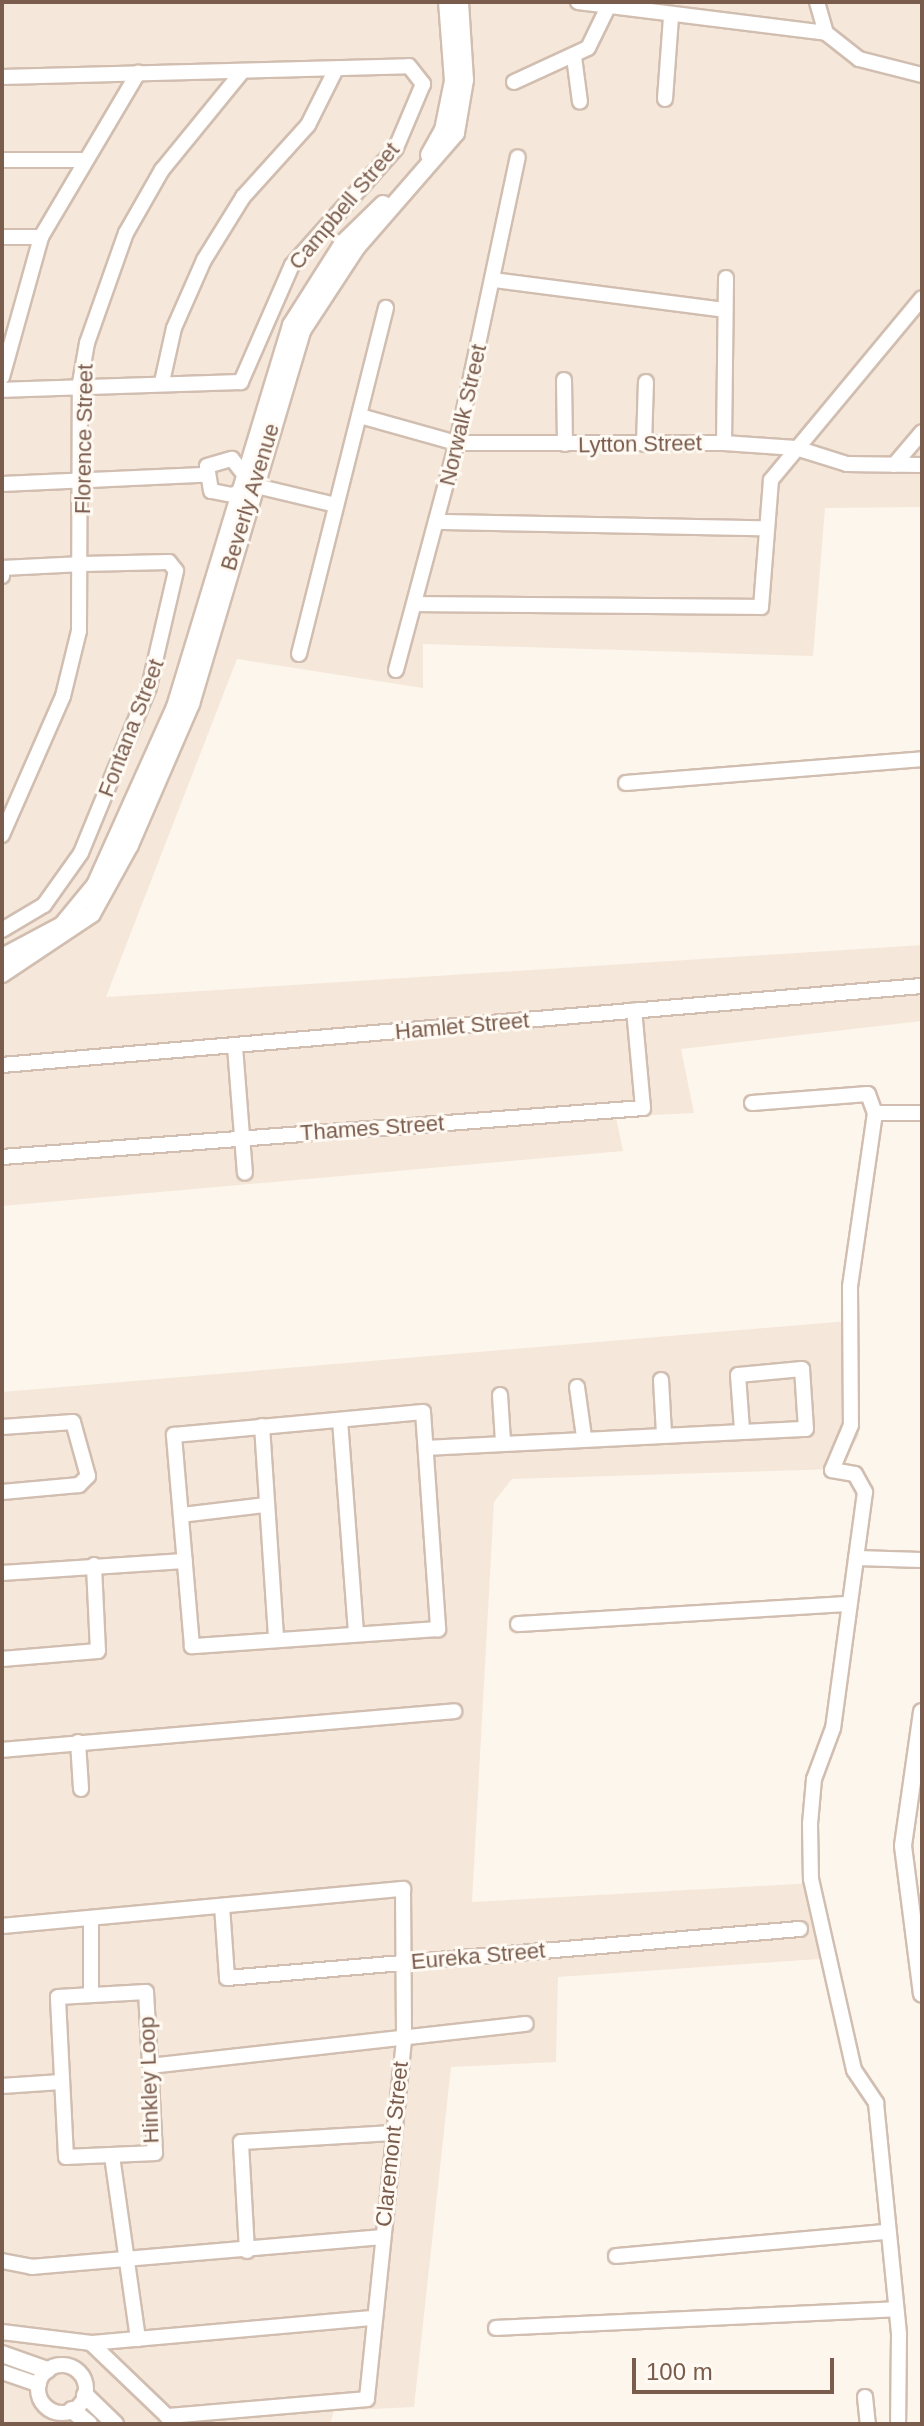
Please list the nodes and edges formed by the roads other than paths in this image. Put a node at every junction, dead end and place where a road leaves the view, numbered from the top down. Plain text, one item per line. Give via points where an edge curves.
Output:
1 (447, 2) edge
2 (460, 2) edge
3 (578, 2) edge
4 (817, 2) edge
5 (607, 9) junction
6 (671, 17) junction
7 (826, 33) junction
8 (574, 57) junction
9 (336, 69) junction
10 (242, 72) junction
11 (138, 73) junction
12 (922, 75) edge
13 (2, 77) edge
14 (514, 82) dead end
15 (665, 99) dead end
16 (580, 102) dead end
17 (518, 157) dead end
18 (2, 160) edge
19 (81, 160) junction
20 (2, 237) edge
21 (41, 237) junction
22 (726, 278) dead end
23 (494, 280) junction
24 (922, 298) edge
25 (386, 308) dead end
26 (725, 310) junction
27 (7, 318) edge
28 (2, 377) edge
29 (564, 380) dead end
30 (162, 382) junction
31 (646, 382) dead end
32 (80, 383) junction
33 (2, 390) edge
34 (360, 416) junction
35 (922, 432) edge
36 (457, 443) junction
37 (724, 443) junction
38 (565, 444) junction
39 (644, 444) junction
40 (796, 448) junction
41 (894, 465) junction
42 (922, 465) edge
43 (203, 475) junction
44 (82, 481) junction
45 (246, 482) junction
46 (2, 484) edge
47 (332, 504) junction
48 (438, 522) junction
49 (765, 528) junction
50 (83, 564) junction
51 (2, 568) edge
52 (2, 576) edge
53 (416, 604) junction
54 (299, 654) dead end
55 (396, 670) dead end
56 (922, 759) edge
57 (626, 783) dead end
58 (2, 835) edge
59 (2, 930) edge
60 (2, 957) edge
61 (2, 974) edge
62 (922, 986) edge
63 (634, 1010) junction
64 (235, 1047) junction
65 (2, 1065) edge
66 (752, 1103) dead end
67 (875, 1113) junction
68 (922, 1113) edge
69 (242, 1137) junction
70 (2, 1157) edge
71 (245, 1173) dead end
72 (661, 1380) dead end
73 (577, 1387) dead end
74 (500, 1395) dead end
75 (340, 1420) junction
76 (262, 1426) junction
77 (2, 1427) edge
78 (742, 1430) junction
79 (664, 1434) junction
80 (584, 1437) junction
81 (503, 1442) junction
82 (427, 1448) junction
83 (2, 1492) edge
84 (265, 1505) junction
85 (181, 1515) junction
86 (856, 1558) junction
87 (922, 1560) edge
88 (185, 1561) junction
89 (94, 1565) junction
90 (2, 1573) edge
91 (847, 1604) junction
92 (518, 1624) dead end
93 (356, 1633) junction
94 (276, 1639) junction
95 (2, 1659) edge
96 (454, 1711) dead end
97 (922, 1712) edge
98 (78, 1742) junction
99 (2, 1750) edge
100 (81, 1789) dead end
101 (222, 1906) junction
102 (91, 1918) junction
103 (2, 1926) edge
104 (800, 1929) dead end
105 (409, 1962) junction
106 (91, 1994) junction
107 (922, 1994) edge
108 (526, 2024) dead end
109 (404, 2040) junction
110 (150, 2066) junction
111 (61, 2082) junction
112 (2, 2086) edge
113 (394, 2133) junction
114 (112, 2156) junction
115 (886, 2232) junction
116 (382, 2237) junction
117 (247, 2251) junction
118 (616, 2256) dead end
119 (124, 2259) junction
120 (2, 2261) edge
121 (894, 2309) junction
122 (373, 2318) junction
123 (496, 2328) dead end
124 (2, 2332) edge
125 (138, 2339) junction
126 (91, 2343) junction
127 (2, 2354) edge
128 (2, 2372) edge
129 (43, 2378) junction
130 (85, 2395) junction
131 (865, 2397) dead end
132 (72, 2410) junction
133 (89, 2424) edge
134 (115, 2424) edge
135 (868, 2424) edge
136 (898, 2424) edge

1 - 45 street, Beverly Avenue via 453,81 443,130 317,277 291,325
2 - 45 street, Beverly Avenue via 465,80 456,133 314,305
3 - 5 street
4 - 7 street
5 - 6 street
5 - 8 street via 598,39
6 - 7 street
6 - 15 street
7 - 12 street via 872,65
8 - 14 street
8 - 16 street
9 - 10 street
9 - 30 street via 308,125 243,197 204,260 174,328
9 - 30 street, Campbell Street via 420,71 423,84 408,128 292,265 253,345 248,375 232,383
10 - 11 street
10 - 32 street, Florence Street via 162,170 126,233
11 - 13 street
11 - 19 street
17 - 23 street, Norwalk Street
18 - 19 street
19 - 21 street
20 - 21 street
21 - 27 street
22 - 26 street
23 - 26 street
23 - 36 street, Norwalk Street
24 - 40 street
25 - 34 street
26 - 37 street
27 - 28 street
29 - 38 street
30 - 32 street, Campbell Street
31 - 39 street
32 - 33 street, Campbell Street
32 - 44 street, Florence Street
34 - 36 street, Lytton Street
34 - 47 street
35 - 41 street
36 - 38 street, Lytton Street
36 - 48 street, Norwalk Street
37 - 39 street, Lytton Street
37 - 40 street, Lytton Street
38 - 39 street, Lytton Street
40 - 41 street, Lytton Street via 833,462
40 - 49 street via 771,480
41 - 42 street, Lytton Street
43 - 44 street
43 - 45 street via 218,495
43 - 45 street via 224,458
44 - 46 street
44 - 50 street, Florence Street
45 - 47 street
45 - 60 street, Beverly Avenue via 175,707 95,885 62,925
45 - 61 street, Beverly Avenue via 191,704 103,901 60,942
47 - 54 street
48 - 49 street
48 - 53 street, Norwalk Street
49 - 53 street via 761,607
50 - 51 street, Fontana Street
50 - 58 street, Florence Street via 79,631 63,696
50 - 59 street, Fontana Street via 174,565 161,651 66,883
51 - 52 street
53 - 55 street, Norwalk Street
56 - 57 street
62 - 63 street, Hamlet Street
63 - 64 street, Hamlet Street
63 - 69 street, Thames Street via 643,1108
64 - 65 street, Hamlet Street
64 - 69 street
66 - 67 street via 868,1094
67 - 68 street
67 - 86 street via 850,1287 851,1425 832,1470 863,1480
69 - 70 street, Thames Street
69 - 71 street
72 - 79 street
73 - 80 street
74 - 81 street
75 - 76 street
75 - 82 street via 423,1412
75 - 93 street
76 - 84 street
76 - 85 street via 174,1435
77 - 83 street via 73,1422 88,1476 79,1485
78 - 78 street via 806,1429 802,1369 738,1375
78 - 79 street
79 - 80 street
80 - 81 street
81 - 82 street
82 - 93 street via 438,1629
84 - 85 street
84 - 94 street
85 - 88 street
86 - 87 street
86 - 91 street
88 - 89 street
88 - 94 street via 192,1646
89 - 90 street
89 - 95 street via 98,1651
91 - 92 street
91 - 115 street via 833,1728 814,1779 811,1879 854,2070 876,2103
93 - 94 street
96 - 98 street
97 - 107 street via 903,1846
98 - 99 street
98 - 100 street
101 - 102 street
101 - 105 street, Eureka Street via 227,1978
101 - 105 street, Claremont Street via 403,1889
102 - 103 street
102 - 106 street
104 - 105 street, Eureka Street
105 - 109 street, Claremont Street
106 - 110 street, Hinkley Loop via 146,1992
106 - 111 street, Hinkley Loop via 58,1997
108 - 109 street
109 - 110 street
109 - 113 street, Claremont Street
110 - 114 street, Hinkley Loop via 155,2153
111 - 112 street
111 - 114 street, Hinkley Loop via 66,2157
113 - 116 street, Claremont Street
113 - 117 street via 241,2142
114 - 119 street
115 - 118 street
115 - 121 street
116 - 117 street
116 - 122 street, Claremont Street
117 - 119 street
119 - 120 street via 32,2267
119 - 125 street
121 - 123 street
121 - 136 street
122 - 125 street
122 - 126 street, Claremont Street via 367,2399 167,2416
124 - 126 street
125 - 126 street
127 - 129 street
128 - 129 street
129 - 130 street via 72,2367
129 - 132 street via 50,2409
130 - 132 street
130 - 134 street
131 - 135 street
132 - 133 street

